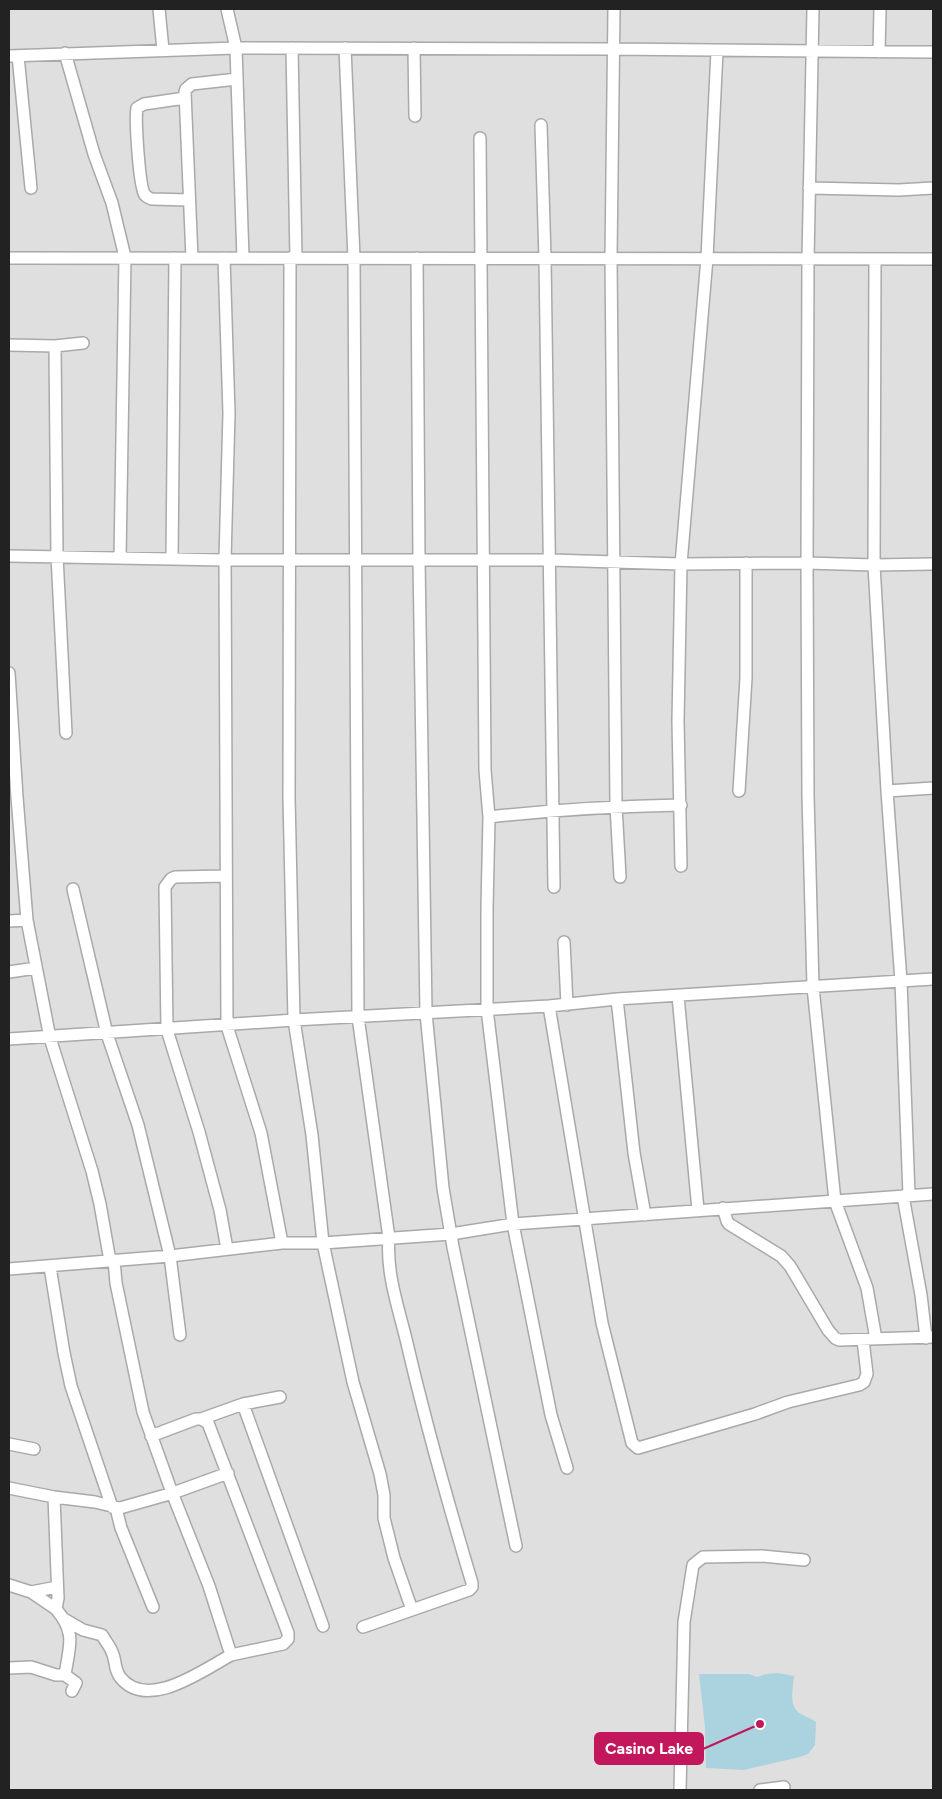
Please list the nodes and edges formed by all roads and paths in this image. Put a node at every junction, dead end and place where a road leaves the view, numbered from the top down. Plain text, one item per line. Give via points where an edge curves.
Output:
1 (159, 9) edge
2 (227, 9) edge
3 (614, 9) edge
4 (813, 9) edge
5 (880, 9) edge
6 (236, 48) junction
7 (292, 48) junction
8 (346, 48) junction
9 (414, 48) junction
10 (612, 49) junction
11 (163, 50) junction
12 (717, 51) junction
13 (812, 51) junction
14 (879, 52) junction
15 (933, 52) edge
16 (65, 53) junction
17 (13, 56) edge
18 (237, 80) junction
19 (185, 98) junction
20 (415, 116) dead end
21 (540, 125) dead end
22 (480, 138) dead end
23 (31, 188) dead end
24 (809, 188) junction
25 (933, 188) edge
26 (189, 200) junction
27 (125, 257) junction
28 (9, 258) edge
29 (175, 258) junction
30 (192, 258) junction
31 (224, 258) junction
32 (243, 258) junction
33 (293, 258) junction
34 (354, 258) junction
35 (417, 258) junction
36 (480, 258) junction
37 (545, 258) junction
38 (611, 258) junction
39 (707, 258) junction
40 (808, 259) junction
41 (874, 259) junction
42 (933, 259) edge
43 (83, 343) dead end
44 (9, 345) edge
45 (55, 346) junction
46 (9, 556) edge
47 (57, 556) junction
48 (120, 558) junction
49 (172, 559) junction
50 (224, 560) junction
51 (289, 560) junction
52 (419, 560) junction
53 (484, 560) junction
54 (550, 560) junction
55 (355, 561) junction
56 (614, 562) junction
57 (807, 562) junction
58 (746, 563) junction
59 (681, 564) junction
60 (933, 564) edge
61 (874, 565) junction
62 (9, 673) edge
63 (66, 733) dead end
64 (933, 788) edge
65 (739, 791) dead end
66 (887, 791) junction
67 (681, 805) junction
68 (616, 806) junction
69 (553, 810) junction
70 (489, 817) junction
71 (681, 866) dead end
72 (226, 876) junction
73 (620, 877) dead end
74 (554, 886) dead end
75 (73, 889) dead end
76 (27, 920) junction
77 (9, 921) edge
78 (564, 942) dead end
79 (36, 968) junction
80 (9, 972) edge
81 (933, 979) edge
82 (901, 981) junction
83 (814, 987) junction
84 (678, 996) junction
85 (617, 1000) junction
86 (567, 1005) junction
87 (548, 1006) junction
88 (487, 1009) junction
89 (426, 1013) junction
90 (358, 1018) junction
91 (294, 1020) junction
92 (227, 1026) junction
93 (167, 1030) junction
94 (108, 1034) junction
95 (50, 1038) junction
96 (9, 1039) edge
97 (933, 1194) edge
98 (906, 1196) junction
99 (835, 1201) junction
100 (723, 1208) junction
101 (698, 1210) junction
102 (645, 1215) junction
103 (584, 1219) junction
104 (513, 1224) junction
105 (451, 1234) junction
106 (389, 1238) junction
107 (282, 1243) junction
108 (324, 1243) junction
109 (227, 1250) junction
110 (170, 1256) junction
111 (112, 1261) junction
112 (50, 1267) junction
113 (9, 1269) edge
114 (180, 1335) dead end
115 (930, 1338) edge
116 (876, 1339) junction
117 (862, 1340) junction
118 (280, 1397) dead end
119 (242, 1404) junction
120 (201, 1418) junction
121 (151, 1436) junction
122 (9, 1444) edge
123 (34, 1449) dead end
124 (567, 1468) dead end
125 (228, 1473) junction
126 (9, 1488) edge
127 (172, 1493) junction
128 (54, 1497) junction
129 (114, 1508) junction
130 (516, 1546) dead end
131 (804, 1560) dead end
132 (9, 1585) edge
133 (57, 1587) junction
134 (31, 1592) junction
135 (153, 1607) dead end
136 (56, 1609) junction
137 (412, 1610) junction
138 (64, 1619) junction
139 (323, 1626) dead end
140 (364, 1627) dead end
141 (231, 1655) junction
142 (9, 1668) edge
143 (65, 1675) junction
144 (72, 1691) dead end
145 (784, 1787) dead end
146 (680, 1790) edge
147 (760, 1790) edge

1 - 11 street
2 - 6 street
3 - 10 street
4 - 13 street
5 - 14 street
6 - 7 street
6 - 11 street
6 - 18 street
7 - 8 street
7 - 33 street
8 - 9 street
8 - 34 street
9 - 10 street
9 - 20 street
10 - 12 street
10 - 38 street
11 - 16 street
12 - 13 street
12 - 39 street
13 - 14 street
13 - 24 street
14 - 15 street
16 - 17 street
16 - 27 street via 94,154 112,203
17 - 23 street
18 - 19 street via 192,84 186,88
18 - 32 street
19 - 26 street
19 - 26 street via 144,104 138,108 138,147 141,182 147,197
21 - 37 street
22 - 36 street
24 - 25 street
24 - 40 street
26 - 30 street
27 - 28 street
27 - 29 street
27 - 48 street
29 - 30 street
29 - 49 street
30 - 31 street
31 - 32 street
31 - 50 street via 229,413
32 - 33 street
33 - 34 street
33 - 51 street
34 - 35 street
34 - 55 street
35 - 36 street
35 - 52 street
36 - 37 street
36 - 53 street
37 - 38 street
37 - 54 street
38 - 39 street
38 - 56 street
39 - 40 street
39 - 59 street
40 - 41 street
40 - 57 street
41 - 42 street
41 - 61 street
43 - 45 street
44 - 45 street
45 - 47 street
46 - 47 street
47 - 48 street
47 - 63 street
48 - 49 street
49 - 50 street
50 - 51 street
50 - 72 street
51 - 55 street
51 - 91 street via 289,797
52 - 53 street
52 - 55 street
52 - 89 street
53 - 54 street
53 - 70 street via 485,770
54 - 56 street
54 - 69 street
55 - 90 street
56 - 59 street
56 - 68 street
57 - 58 street
57 - 61 street
57 - 83 street via 808,814
58 - 59 street
58 - 65 street via 746,678
59 - 67 street via 678,721
60 - 61 street
61 - 66 street
62 - 76 street
64 - 66 street
66 - 82 street
67 - 68 street
67 - 71 street
68 - 69 street
68 - 73 street
69 - 70 street
69 - 74 street
70 - 88 street
72 - 92 street
72 - 93 street via 175,878 165,887
75 - 94 street
76 - 77 street
76 - 79 street
78 - 86 street
79 - 80 street
79 - 95 street
81 - 82 street
82 - 83 street
82 - 98 street
83 - 84 street
83 - 99 street
84 - 85 street
84 - 101 street
85 - 86 street
85 - 102 street via 634,1153
86 - 87 street
87 - 88 street
87 - 103 street
88 - 89 street
88 - 104 street
89 - 90 street
89 - 105 street via 443,1188
90 - 91 street
90 - 106 street
91 - 92 street
91 - 108 street via 312,1135
92 - 93 street
92 - 107 street via 261,1133
93 - 94 street
93 - 109 street via 199,1132
94 - 95 street
94 - 110 street via 138,1125
95 - 96 street
95 - 111 street via 92,1171
97 - 98 street
98 - 99 street
98 - 115 street
99 - 100 street
99 - 116 street via 849,1243 861,1266
100 - 101 street
100 - 117 street via 729,1224 781,1256 790,1266 834,1338
101 - 102 street
102 - 103 street
103 - 104 street
103 - 117 street via 602,1323 632,1443 638,1448 788,1402 859,1385 867,1374
104 - 105 street
104 - 124 street via 551,1415
105 - 106 street
105 - 130 street
106 - 108 street
106 - 137 street via 391,1276 414,1372 472,1583 469,1590
107 - 108 street
107 - 109 street
108 - 137 street via 353,1382 380,1474 384,1518
109 - 110 street
110 - 111 street
110 - 114 street
111 - 112 street
111 - 121 street via 138,1392
112 - 113 street
112 - 129 street via 71,1386
115 - 116 street
116 - 117 street
118 - 119 street
119 - 120 street
119 - 139 street
120 - 121 street
120 - 125 street via 210,1426
121 - 127 street
122 - 123 street
125 - 127 street
125 - 141 street via 288,1633 283,1644
126 - 128 street
127 - 129 street
127 - 141 street via 209,1586
128 - 129 street
128 - 133 street
129 - 135 street
131 - 146 street via 703,1556 694,1564 684,1622
132 - 134 street
133 - 134 street
133 - 136 street
134 - 136 street
136 - 138 street
137 - 140 street
138 - 141 street via 102,1636 112,1651 119,1676 131,1686 143,1690 170,1687
138 - 143 street via 72,1645
142 - 143 street via 31,1667
143 - 144 street via 76,1683
145 - 147 street

